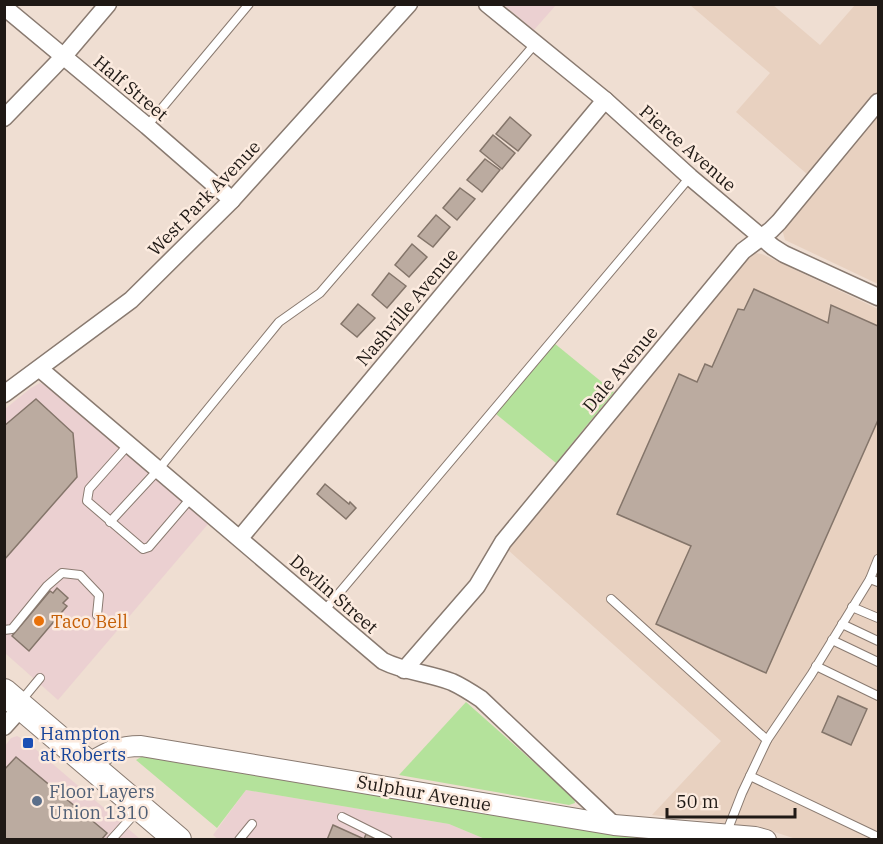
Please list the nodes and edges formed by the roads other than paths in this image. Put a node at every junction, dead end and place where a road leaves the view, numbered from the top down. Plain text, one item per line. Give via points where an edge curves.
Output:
1 (108, 4) edge
2 (249, 4) edge
3 (409, 4) edge
4 (487, 4) edge
5 (4, 7) edge
6 (535, 44) junction
7 (63, 57) junction
8 (605, 100) junction
9 (879, 102) edge
10 (4, 118) edge
11 (147, 126) junction
12 (690, 177) junction
13 (232, 200) junction
14 (761, 238) junction
15 (879, 297) edge
16 (40, 369) junction
17 (4, 394) edge
18 (129, 444) junction
19 (158, 470) junction
20 (191, 498) junction
21 (110, 522) junction
22 (240, 538) junction
23 (879, 559) edge
24 (874, 580) edge
25 (611, 599) dead end
26 (852, 607) junction
27 (324, 611) junction
28 (97, 615) dead end
29 (879, 618) edge
30 (842, 624) junction
31 (4, 630) edge
32 (832, 640) junction
33 (879, 641) edge
34 (879, 662) edge
35 (816, 666) junction
36 (404, 670) junction
37 (40, 678) dead end
38 (879, 696) edge
39 (15, 701) edge
40 (4, 728) edge
41 (767, 740) junction
42 (88, 764) junction
43 (750, 776) junction
44 (140, 807) junction
45 (342, 817) dead end
46 (252, 824) dead end
47 (614, 825) junction
48 (725, 837) edge
49 (879, 837) edge
50 (111, 840) edge
51 (178, 840) edge
52 (239, 840) edge
53 (388, 840) edge
54 (766, 840) edge

1 - 7 street
2 - 11 lane
3 - 13 street, West Park Avenue
4 - 6 street, Pierce Avenue
5 - 7 street, Half Street
6 - 8 street, Pierce Avenue
6 - 19 lane via 320,293 279,322
7 - 10 street
7 - 11 street, Half Street
8 - 12 street, Pierce Avenue
8 - 22 street, Nashville Avenue
9 - 14 street, Dale Avenue
11 - 13 street, Half Street
12 - 14 street, Pierce Avenue
12 - 27 lane
13 - 16 street, West Park Avenue via 131,300
14 - 15 street, Pierce Avenue via 784,254
14 - 36 street, Dale Avenue via 743,251 503,542 477,586
16 - 17 street, West Park Avenue
16 - 18 street, Devlin Street
18 - 19 street, Devlin Street
18 - 21 lane via 89,489 87,501
19 - 20 street, Devlin Street
19 - 21 lane
20 - 21 lane via 149,547 142,549
20 - 22 street, Devlin Street
22 - 27 street, Devlin Street
23 - 24 lane
24 - 26 lane
25 - 41 lane
26 - 29 lane
26 - 30 lane
27 - 36 street, Devlin Street via 383,661
28 - 31 lane via 99,595 80,575 62,573 12,629
30 - 32 lane
30 - 33 lane
32 - 34 lane
32 - 35 lane
35 - 38 lane
35 - 41 lane
36 - 47 street, Devlin Street via 450,681 481,699
37 - 39 lane
39 - 40 street
39 - 42 main road
41 - 43 lane
42 - 44 main road
42 - 47 street, Sulphur Avenue via 115,748 141,746
43 - 48 lane
43 - 49 lane
44 - 50 lane
44 - 51 main road
45 - 53 lane
46 - 52 lane
47 - 48 street, Sulphur Avenue
48 - 54 street, Sulphur Avenue

